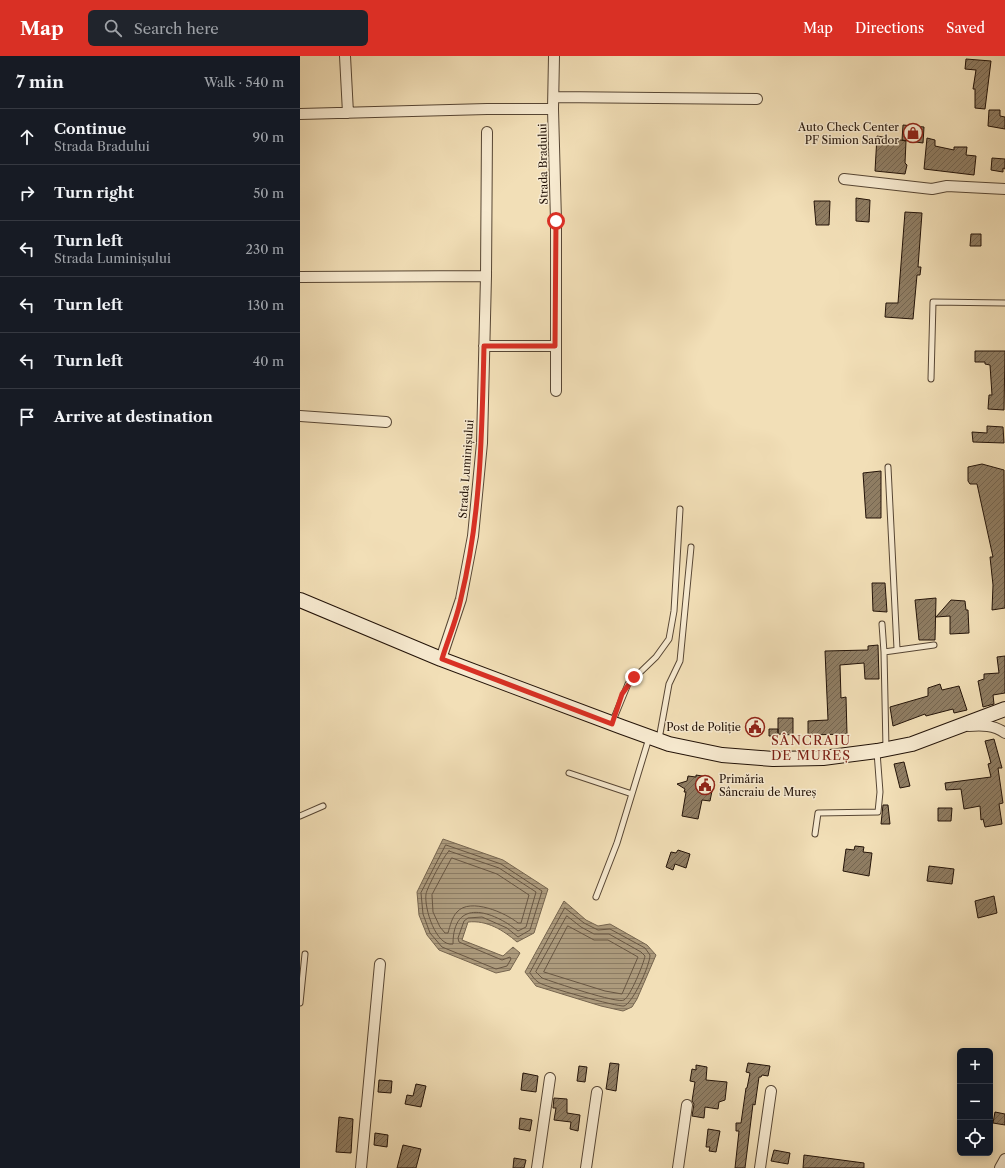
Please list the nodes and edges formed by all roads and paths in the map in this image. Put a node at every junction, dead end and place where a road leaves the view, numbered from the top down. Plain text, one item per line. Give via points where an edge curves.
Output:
1 (345, 56) edge
2 (554, 56) edge
3 (555, 96) junction
4 (757, 99) dead end
5 (553, 109) junction
6 (348, 113) junction
7 (300, 114) edge
8 (487, 132) dead end
9 (844, 179) dead end
10 (1005, 189) edge
11 (486, 276) junction
12 (300, 277) edge
13 (1005, 303) edge
14 (484, 346) junction
15 (555, 346) junction
16 (931, 378) dead end
17 (556, 391) dead end
18 (300, 416) edge
19 (386, 422) dead end
20 (888, 467) dead end
21 (680, 509) dead end
22 (691, 547) dead end
23 (300, 600) edge
24 (882, 624) dead end
25 (934, 645) dead end
26 (898, 649) junction
27 (884, 652) junction
28 (442, 659) junction
29 (1005, 709) edge
30 (612, 724) junction
31 (961, 726) junction
32 (1005, 733) edge
33 (654, 739) junction
34 (882, 750) junction
35 (569, 773) dead end
36 (632, 794) junction
37 (323, 806) dead end
38 (300, 816) edge
39 (815, 834) dead end
40 (596, 897) dead end
41 (305, 954) dead end
42 (380, 964) dead end
43 (300, 1003) edge
44 (550, 1078) dead end
45 (771, 1091) dead end
46 (597, 1092) dead end
47 (688, 1105) dead end
48 (360, 1168) edge
49 (538, 1168) edge
50 (586, 1168) edge
51 (678, 1168) edge
52 (760, 1168) edge

1 - 6 street
2 - 3 street, Strada Bradului
3 - 4 street
3 - 5 street, Strada Bradului
5 - 6 street
5 - 15 street, Strada Bradului via 556,221
6 - 7 street
8 - 11 street, Strada Luminișului
9 - 10 street via 932,189 947,186
11 - 12 street
11 - 14 street, Strada Luminișului
13 - 16 lane via 933,302
14 - 15 street
14 - 28 street, Strada Luminișului via 482,443 473,536 461,599
15 - 17 street, Strada Bradului
18 - 19 street
20 - 26 lane
21 - 30 lane via 674,611 669,639 656,657 628,684
22 - 33 lane via 680,661 669,684
23 - 28 main road
24 - 27 lane
25 - 26 lane
26 - 27 lane
27 - 34 lane
28 - 30 main road
29 - 31 main road
30 - 33 main road
31 - 32 street via 981,725 998,728
31 - 34 main road via 912,744
33 - 34 main road via 722,755 773,759 823,758
33 - 36 lane
34 - 39 lane via 878,812 818,813
35 - 36 lane
36 - 40 lane via 617,843
37 - 38 lane
41 - 43 lane
42 - 48 street
44 - 49 street
45 - 52 street
46 - 50 street
47 - 51 street

